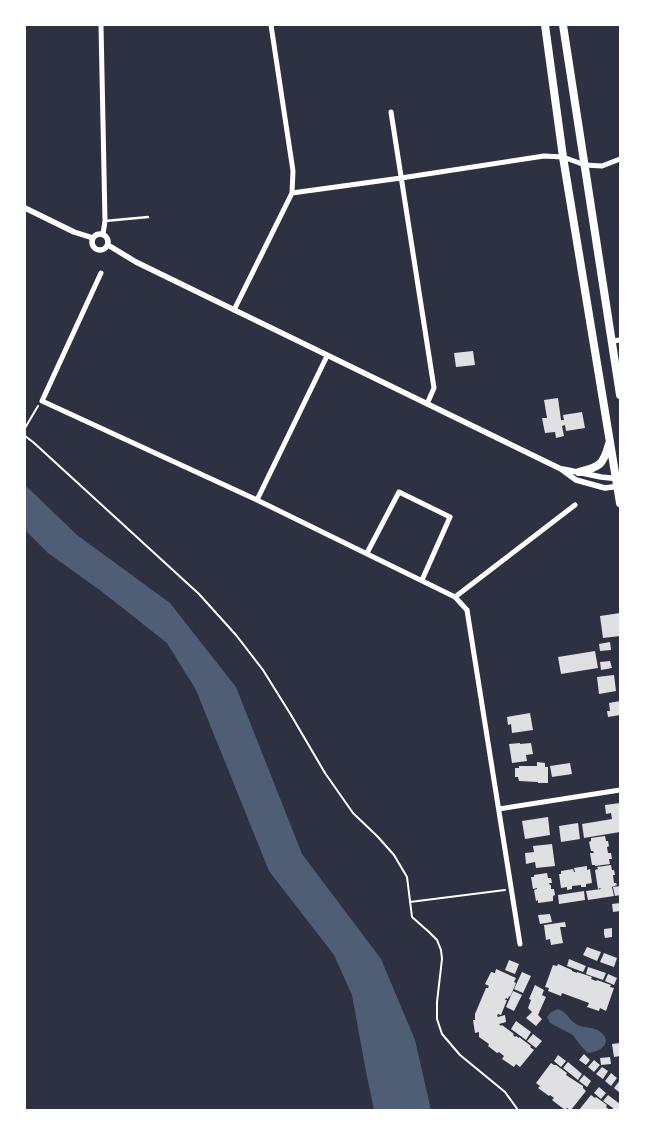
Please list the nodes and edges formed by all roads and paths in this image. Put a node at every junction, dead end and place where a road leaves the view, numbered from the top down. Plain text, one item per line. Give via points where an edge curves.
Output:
1 (101, 25) edge
2 (271, 25) edge
3 (545, 25) edge
4 (564, 25) edge
5 (391, 112) dead end
6 (563, 157) junction
7 (620, 159) edge
8 (585, 165) junction
9 (401, 178) junction
10 (292, 193) junction
11 (25, 208) edge
12 (148, 217) dead end
13 (105, 221) junction
14 (103, 234) junction
15 (93, 238) junction
16 (108, 245) junction
17 (101, 273) dead end
18 (234, 310) junction
19 (616, 341) edge
20 (327, 356) junction
21 (620, 395) edge
22 (42, 401) junction
23 (427, 404) junction
24 (25, 428) edge
25 (25, 436) edge
26 (610, 441) junction
27 (561, 469) junction
28 (579, 472) junction
29 (618, 479) edge
30 (619, 487) edge
31 (257, 500) junction
32 (620, 503) edge
33 (575, 505) dead end
34 (367, 553) junction
35 (422, 580) junction
36 (455, 597) junction
37 (620, 790) edge
38 (499, 809) junction
39 (511, 889) junction
40 (410, 902) junction
41 (520, 944) dead end
42 (518, 1110) edge

1 - 13 street
2 - 10 street via 293,171
3 - 6 main road
4 - 8 main road
5 - 9 street
6 - 8 street
6 - 9 street via 544,156
6 - 26 main road
7 - 8 street via 602,166
8 - 19 main road
9 - 10 street
9 - 23 street via 434,388
10 - 18 street
11 - 15 street
12 - 13 lane
13 - 14 street
14 - 15 street
14 - 16 street via 108,238
15 - 16 street via 92,244 97,249 102,250
16 - 18 street
17 - 22 street
18 - 20 street
19 - 21 main road
20 - 23 street
20 - 31 street
22 - 24 path
22 - 31 street
23 - 27 street
25 - 40 path via 199,594 236,635 263,670 353,813 394,855 407,877
26 - 28 main road via 601,463
26 - 29 main road
27 - 28 street
27 - 30 street via 576,480 605,488
28 - 29 street
29 - 30 main road
30 - 32 main road
31 - 34 street
33 - 36 street
34 - 35 street
34 - 35 street via 399,492 450,518
35 - 36 street
36 - 38 street via 467,610
37 - 38 street
38 - 39 street
39 - 40 path
39 - 41 street
40 - 42 path via 412,917 429,932 441,950 437,1002 442,1034 460,1055 505,1092

